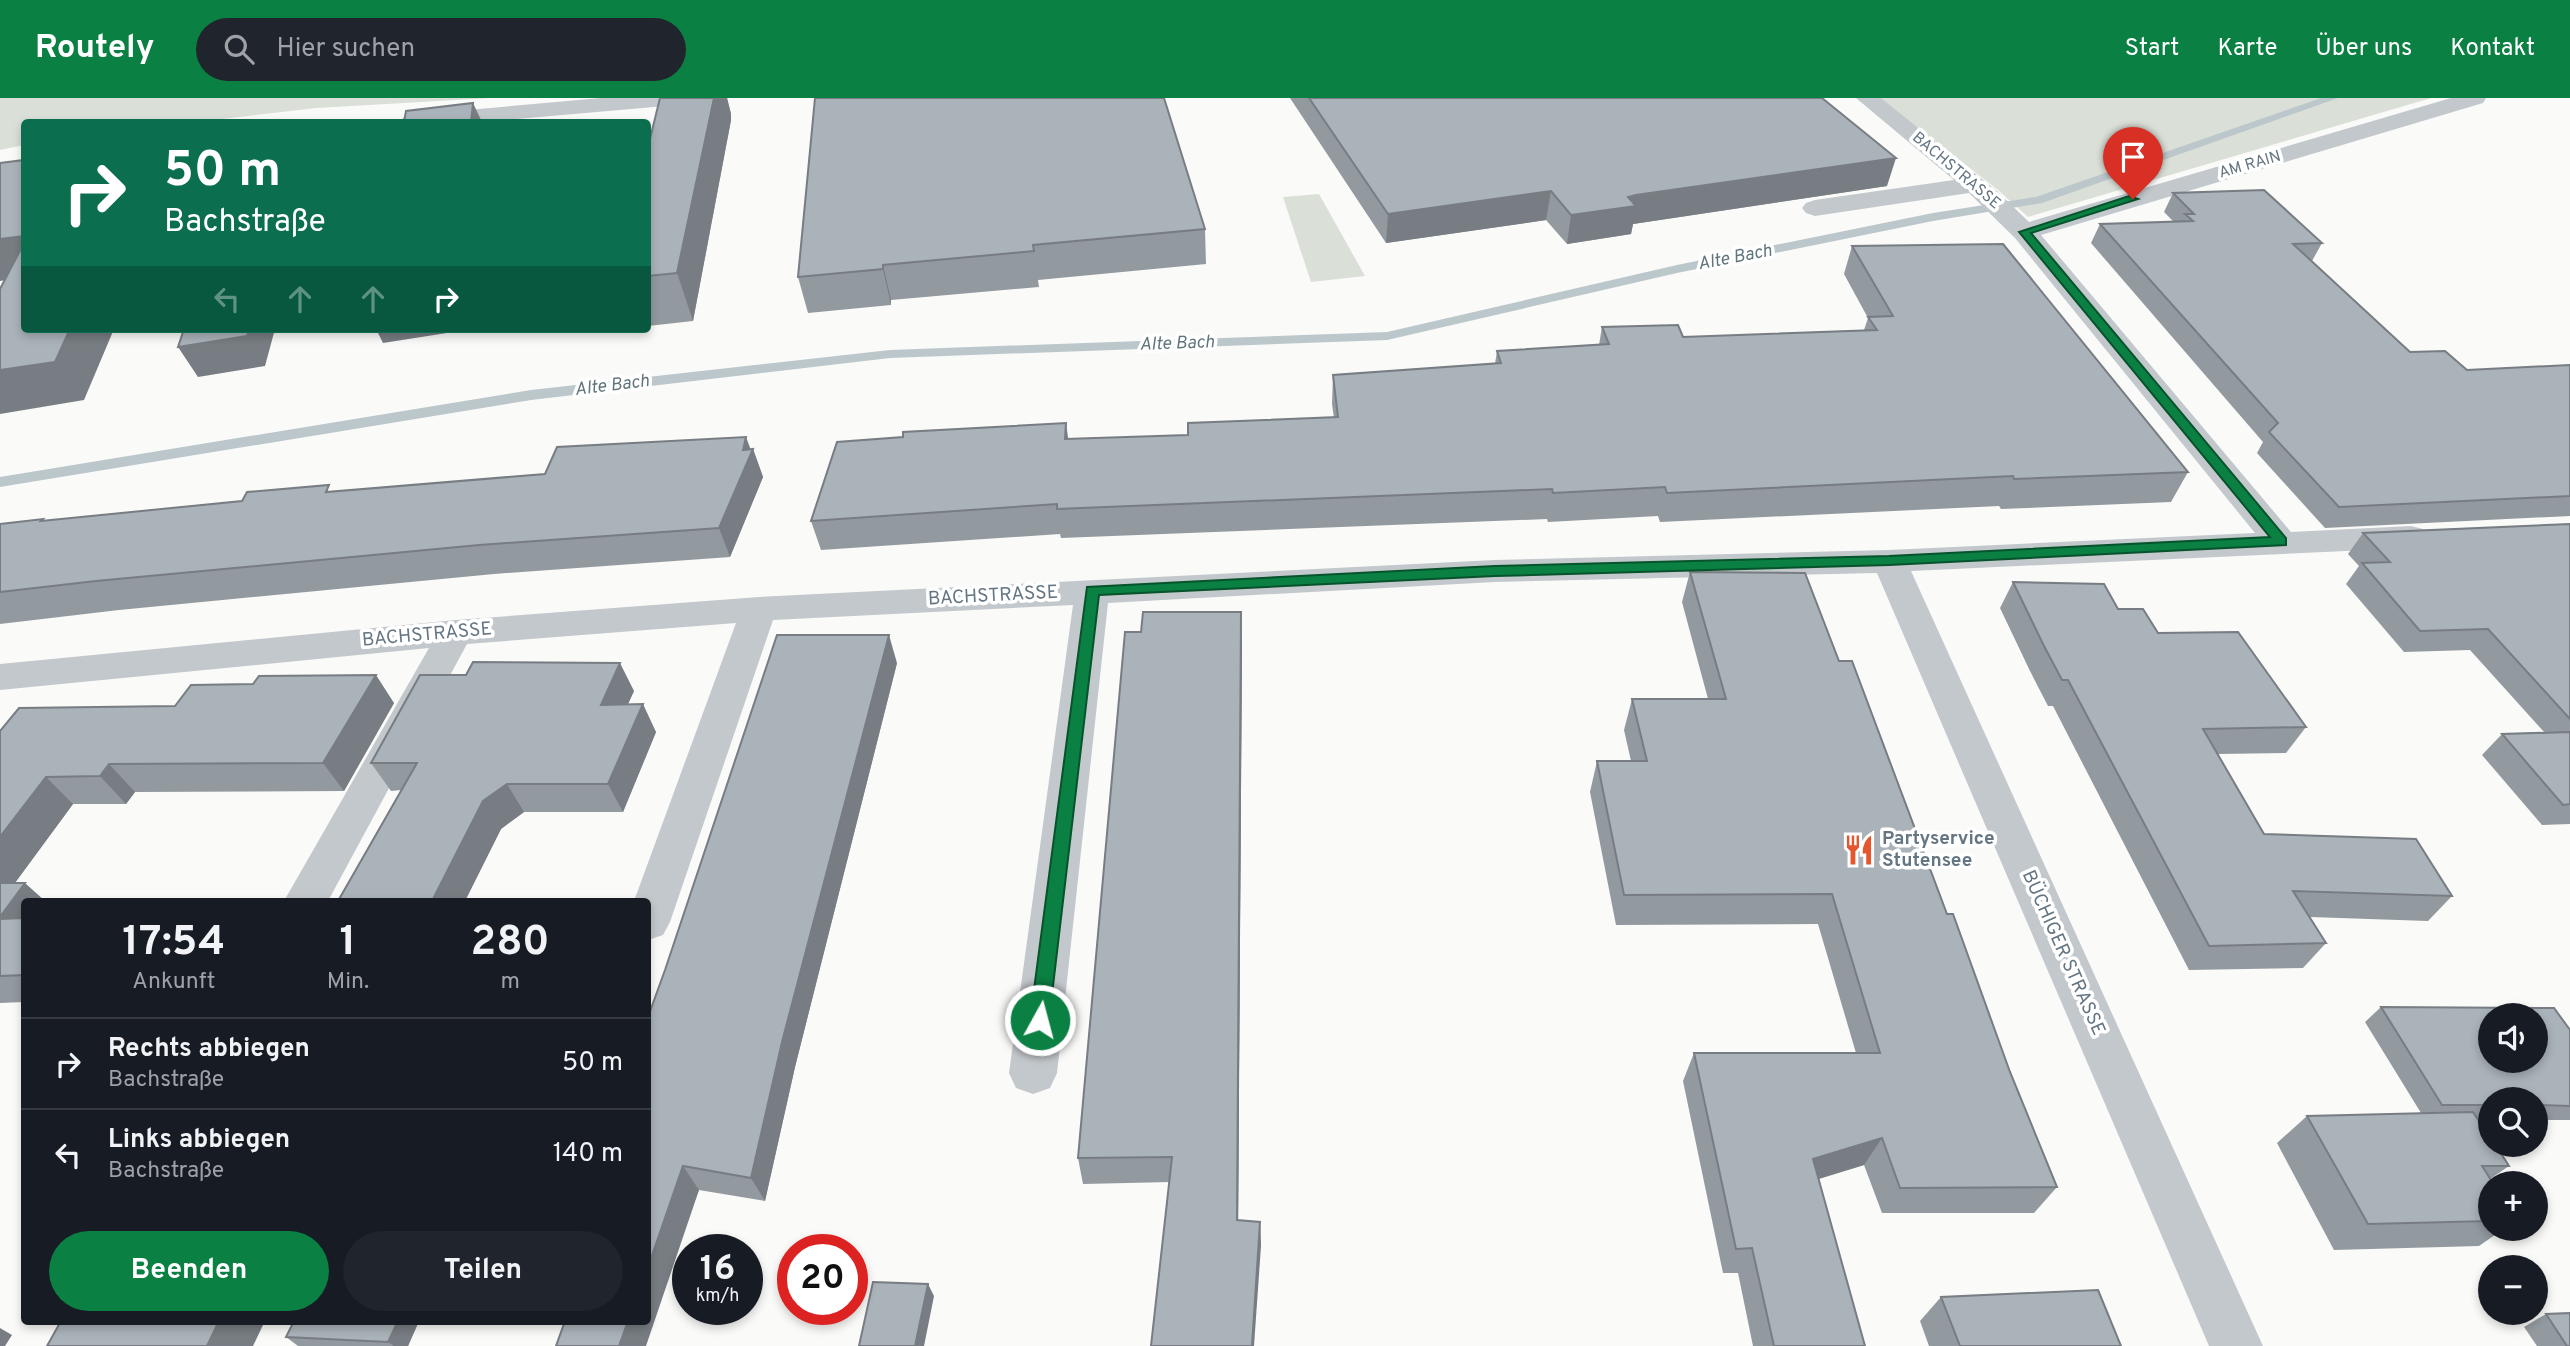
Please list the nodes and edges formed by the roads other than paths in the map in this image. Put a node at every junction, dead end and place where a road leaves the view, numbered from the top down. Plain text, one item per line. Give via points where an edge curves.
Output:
1 (677, 98) edge
2 (1867, 98) edge
3 (2475, 98) edge
4 (445, 119) edge
5 (1981, 190) junction
6 (1815, 208) dead end
7 (2019, 226) junction
8 (2446, 535) edge
9 (2281, 541) junction
10 (1889, 561) junction
11 (1092, 591) junction
12 (758, 609) junction
13 (456, 632) junction
14 (5, 681) edge
15 (308, 898) edge
16 (651, 913) edge
17 (1033, 1073) dead end
18 (2236, 1346) edge

1 - 4 street
2 - 5 street, BACHSTRASSE
3 - 7 street, AM RAIN
5 - 6 street
5 - 7 street, BACHSTRASSE
7 - 9 street, BACHSTRASSE
8 - 9 street, BACHSTRASSE
9 - 10 street, BACHSTRASSE
10 - 11 street, BACHSTRASSE via 1495,571
10 - 18 street, BÜCHIGER STRASSE
11 - 12 street, BACHSTRASSE
11 - 17 street
12 - 13 street, BACHSTRASSE
12 - 16 street
13 - 14 street, BACHSTRASSE
13 - 15 street

